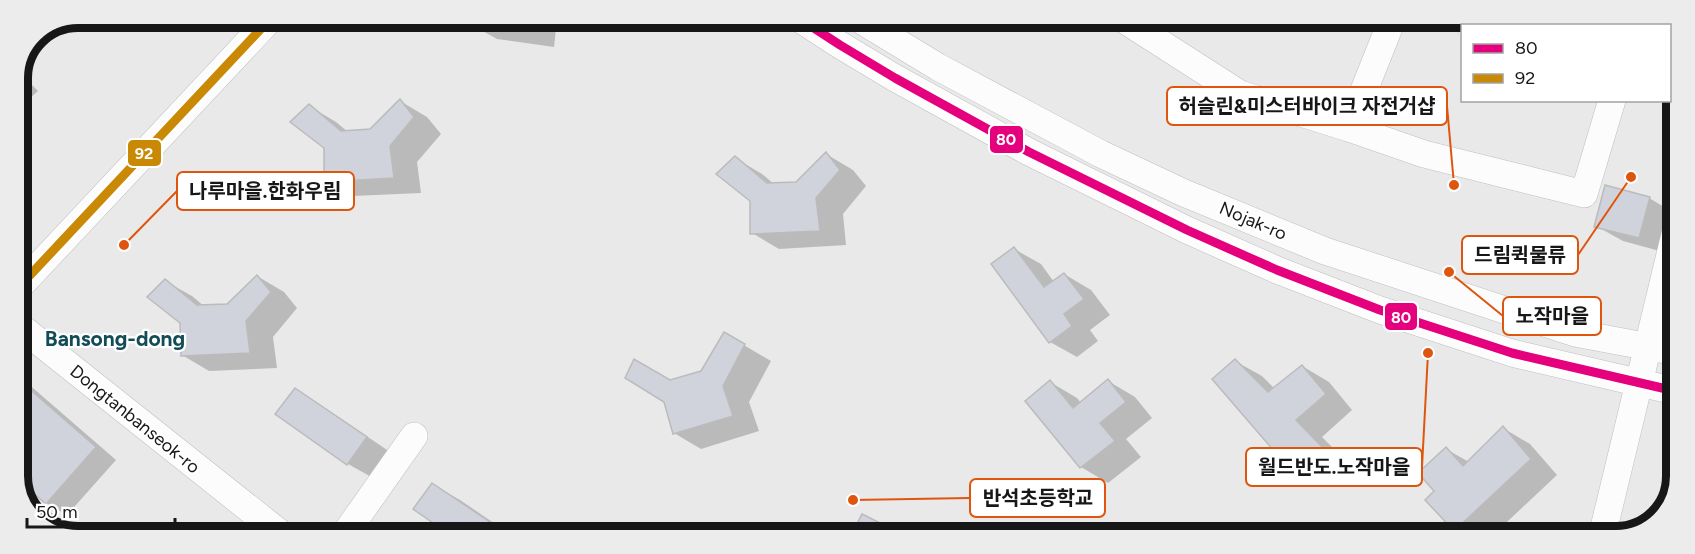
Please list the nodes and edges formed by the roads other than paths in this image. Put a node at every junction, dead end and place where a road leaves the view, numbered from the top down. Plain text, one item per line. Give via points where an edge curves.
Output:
1 (261, 28) edge
2 (814, 28) edge
3 (874, 28) edge
4 (1136, 28) edge
5 (1389, 28) edge
6 (1611, 102) edge
7 (1349, 128) junction
8 (1666, 273) edge
9 (28, 277) edge
10 (1521, 316) junction
11 (29, 333) edge
12 (1649, 347) junction
13 (1666, 350) edge
14 (1512, 353) junction
15 (1640, 383) junction
16 (1666, 389) edge
17 (414, 436) dead end
18 (271, 526) edge
19 (351, 526) edge
20 (1604, 526) edge

1 - 9 street
2 - 14 street, Nojak-ro via 960,115 1187,230 1370,306
3 - 10 street, Nojak-ro via 1101,154 1184,193 1325,251
4 - 7 street via 1240,93
5 - 7 street
6 - 7 street via 1584,194 1424,154
8 - 12 street
10 - 12 street, Nojak-ro via 1575,333
10 - 14 street via 1533,337
11 - 18 street, Dongtanbanseok-ro
12 - 13 street, Nojak-ro
12 - 15 street
14 - 15 street, Nojak-ro
15 - 16 street, Nojak-ro
15 - 20 street
17 - 19 street

